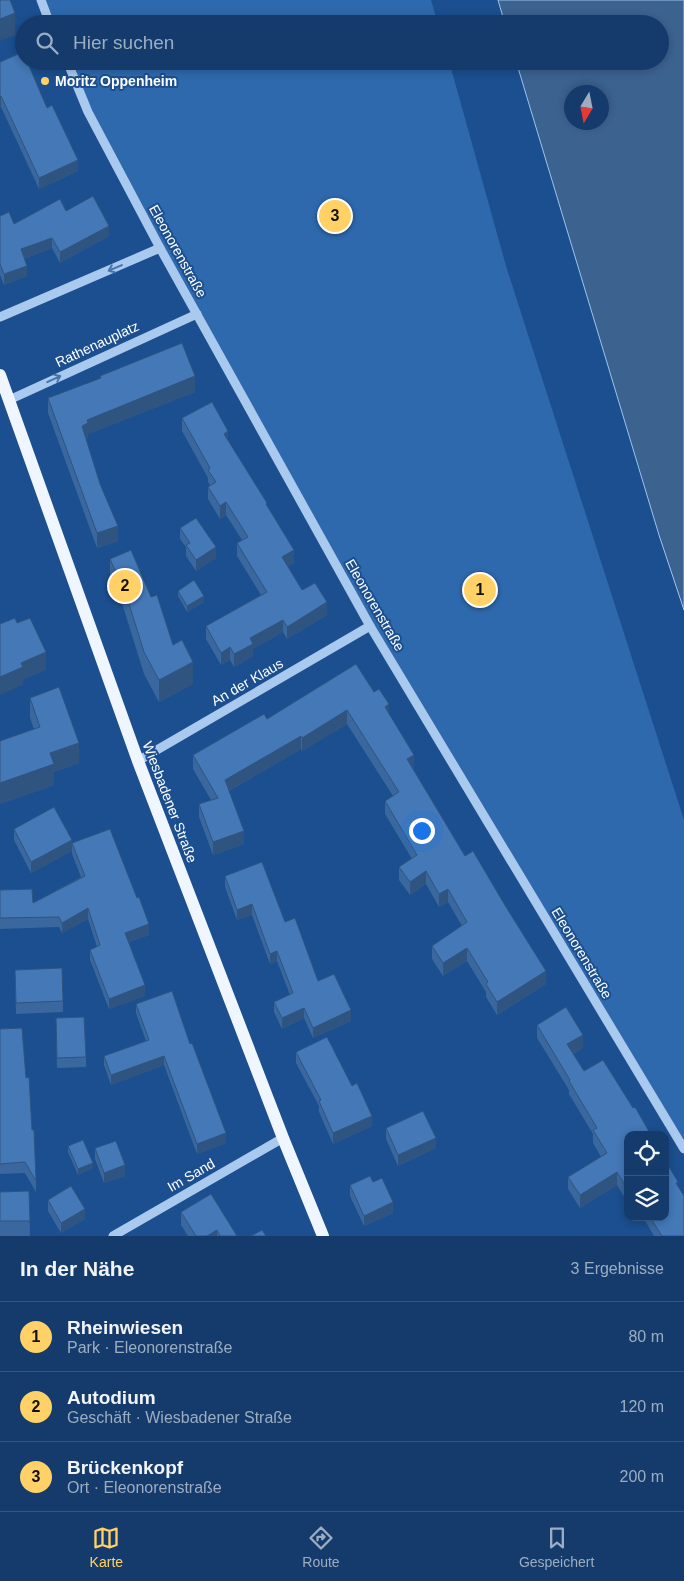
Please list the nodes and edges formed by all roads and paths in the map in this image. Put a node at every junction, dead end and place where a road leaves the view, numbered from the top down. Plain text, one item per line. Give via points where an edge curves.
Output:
1 (41, 0) edge
2 (47, 15) edge
3 (71, 70) edge
4 (160, 248) junction
5 (197, 314) junction
6 (0, 318) edge
7 (0, 375) edge
8 (9, 400) junction
9 (370, 626) junction
10 (138, 761) junction
11 (283, 1138) junction
12 (684, 1149) edge
13 (113, 1236) edge
14 (323, 1236) edge

1 - 2 street
3 - 4 street, Eleonorenstraße via 88,112
4 - 5 street, Eleonorenstraße
4 -> 6 street
8 -> 5 street, Rathenauplatz
5 - 9 street, Eleonorenstraße
7 - 8 main road, Wiesbadener Straße
8 - 10 main road, Wiesbadener Straße
9 - 10 street, An der Klaus
9 - 12 street, Eleonorenstraße
10 - 11 main road, Wiesbadener Straße
11 - 13 street, Im Sand
11 - 14 main road, Wiesbadener Straße

